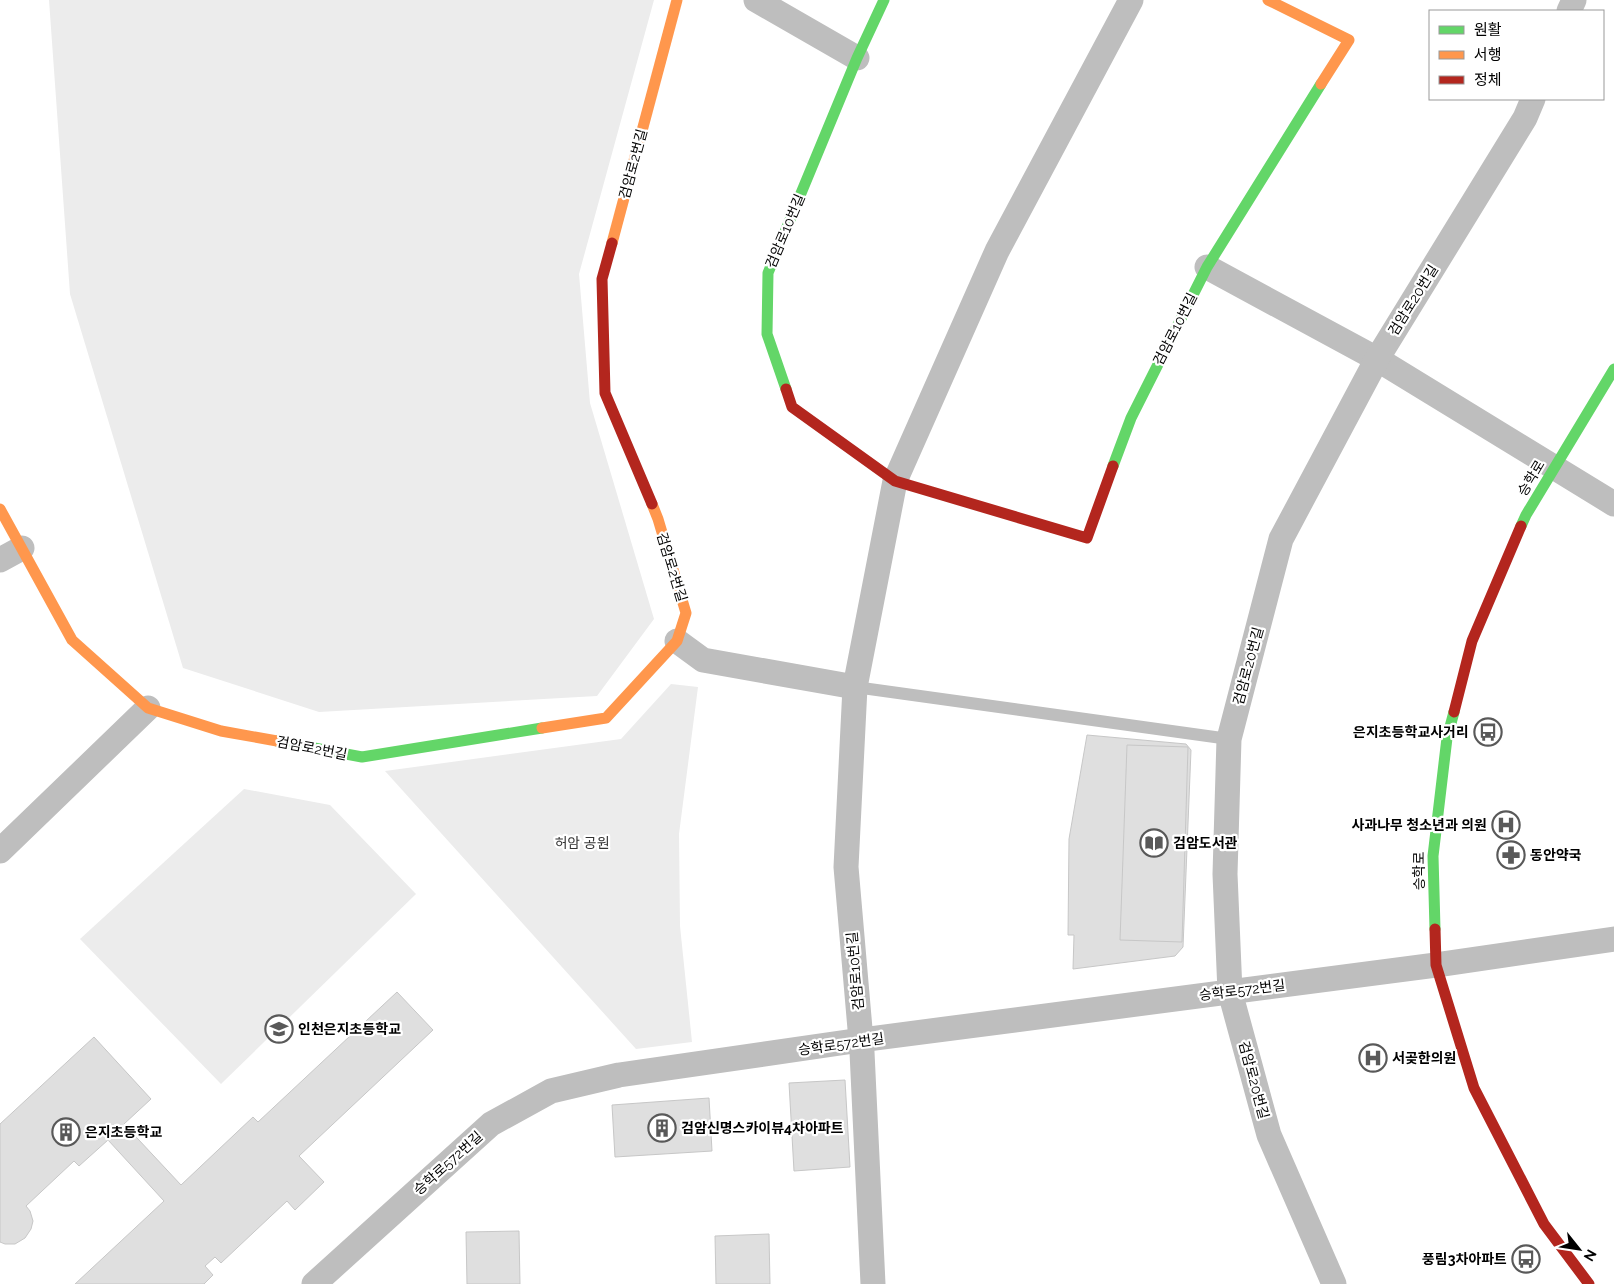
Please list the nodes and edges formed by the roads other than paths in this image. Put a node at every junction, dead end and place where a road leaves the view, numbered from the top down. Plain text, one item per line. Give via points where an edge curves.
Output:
1 (677, 0) edge
2 (756, 0) edge
3 (884, 0) edge
4 (1131, 0) edge
5 (1268, 0) edge
6 (857, 58) junction
7 (1533, 100) edge
8 (1207, 267) junction
9 (1377, 359) junction
10 (1614, 369) edge
11 (1554, 468) junction
12 (895, 481) junction
13 (1614, 504) edge
14 (0, 509) edge
15 (22, 548) junction
16 (0, 560) edge
17 (677, 641) junction
18 (856, 687) junction
19 (148, 708) junction
20 (1229, 740) junction
21 (0, 851) edge
22 (1614, 939) edge
23 (1436, 965) junction
24 (1230, 992) junction
25 (861, 1040) junction
26 (314, 1284) edge
27 (873, 1284) edge
28 (1334, 1284) edge
29 (1589, 1284) edge

1 - 17 street, 검암로2번길 via 602,279 605,393 658,519 686,613
2 - 6 street
3 - 6 street, 검암로10번길
4 - 12 street, 검암로10번길 via 997,251
5 - 8 street, 검암로10번길 via 1349,40
6 - 12 street, 검암로10번길 via 768,273 767,334 792,407
7 - 9 street, 검암로20번길 via 1525,118
8 - 9 street
8 - 12 street, 검암로10번길 via 1131,418 1087,538
9 - 11 street
9 - 20 street, 검암로20번길 via 1281,539
10 - 11 street, 승학로
11 - 13 street
11 - 23 street, 승학로 via 1526,515 1472,641 1449,729 1432,856
12 - 18 street, 검암로10번길
14 - 15 street, 검암로2번길
15 - 16 street
15 - 19 street, 검암로2번길 via 72,640
17 - 18 street via 703,660
17 - 19 street, 검암로2번길 via 606,718 362,758 221,731
18 - 20 lane
18 - 25 street, 검암로10번길 via 846,866
19 - 21 street
20 - 24 street, 검암로20번길 via 1225,874
22 - 23 street, 승학로572번길
23 - 24 street, 승학로572번길
23 - 29 street, 승학로 via 1474,1088 1544,1224
24 - 25 street, 승학로572번길
24 - 28 street, 검암로20번길 via 1269,1135
25 - 26 street, 승학로572번길 via 619,1075 551,1091 491,1124
25 - 27 street, 검암로10번길

